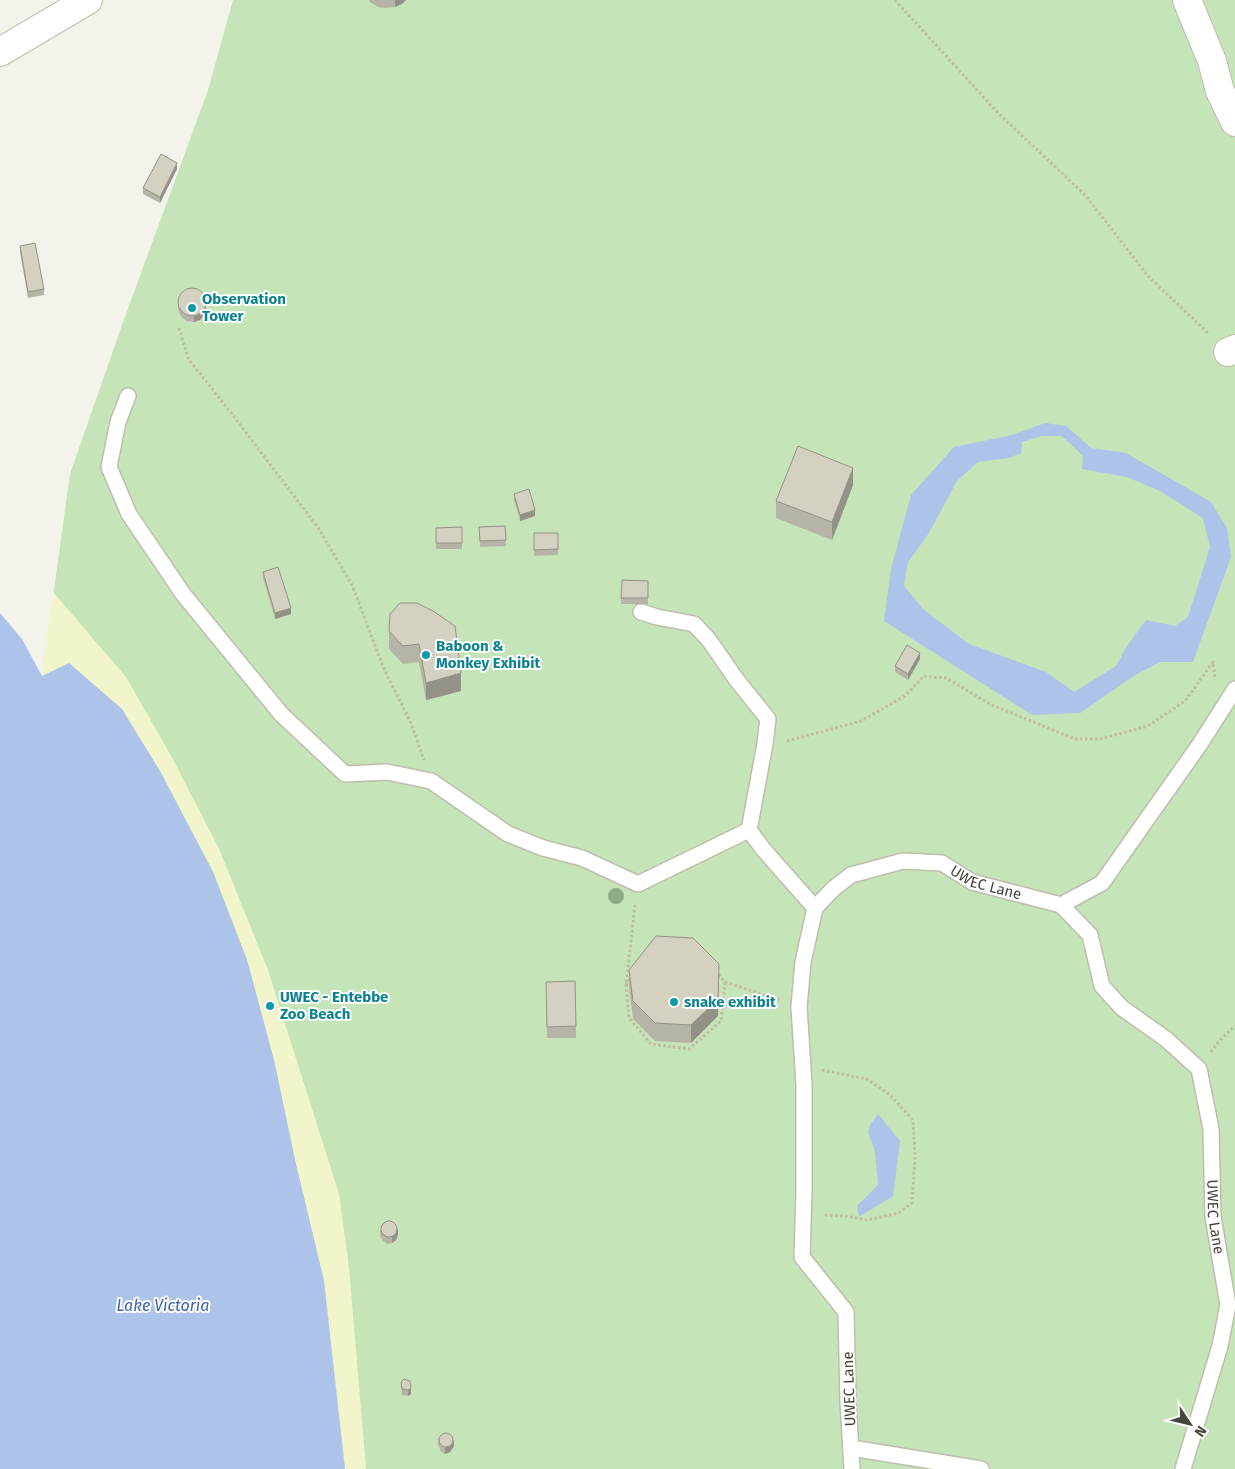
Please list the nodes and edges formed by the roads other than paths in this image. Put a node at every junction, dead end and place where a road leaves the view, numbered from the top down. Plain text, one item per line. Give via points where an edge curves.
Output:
1 (88, 0) edge
2 (1186, 0) edge
3 (0, 52) edge
4 (1235, 122) edge
5 (128, 396) dead end
6 (641, 612) dead end
7 (1235, 689) edge
8 (749, 830) junction
9 (1061, 905) junction
10 (815, 908) junction
11 (1231, 1306) edge
12 (851, 1448) junction
13 (852, 1469) edge
14 (981, 1469) edge
15 (1183, 1469) edge

1 - 3 street
2 - 4 street
5 - 8 lane via 118,422 109,468 128,514 183,594 281,714 345,774 388,772 431,781 508,834 543,848 582,858 638,884
6 - 8 lane via 694,624 768,719
7 - 9 lane via 1102,883
8 - 10 lane
9 - 10 lane, UWEC Lane via 972,882 942,863 902,861 852,875
9 - 11 lane, UWEC Lane via 1090,936 1102,986 1122,1008 1199,1069 1211,1129 1213,1217
10 - 12 lane, UWEC Lane via 803,962 799,1007 803,1066 802,1257 846,1312
11 - 15 lane, UWEC Lane
12 - 13 lane, UWEC Lane
12 - 14 lane

